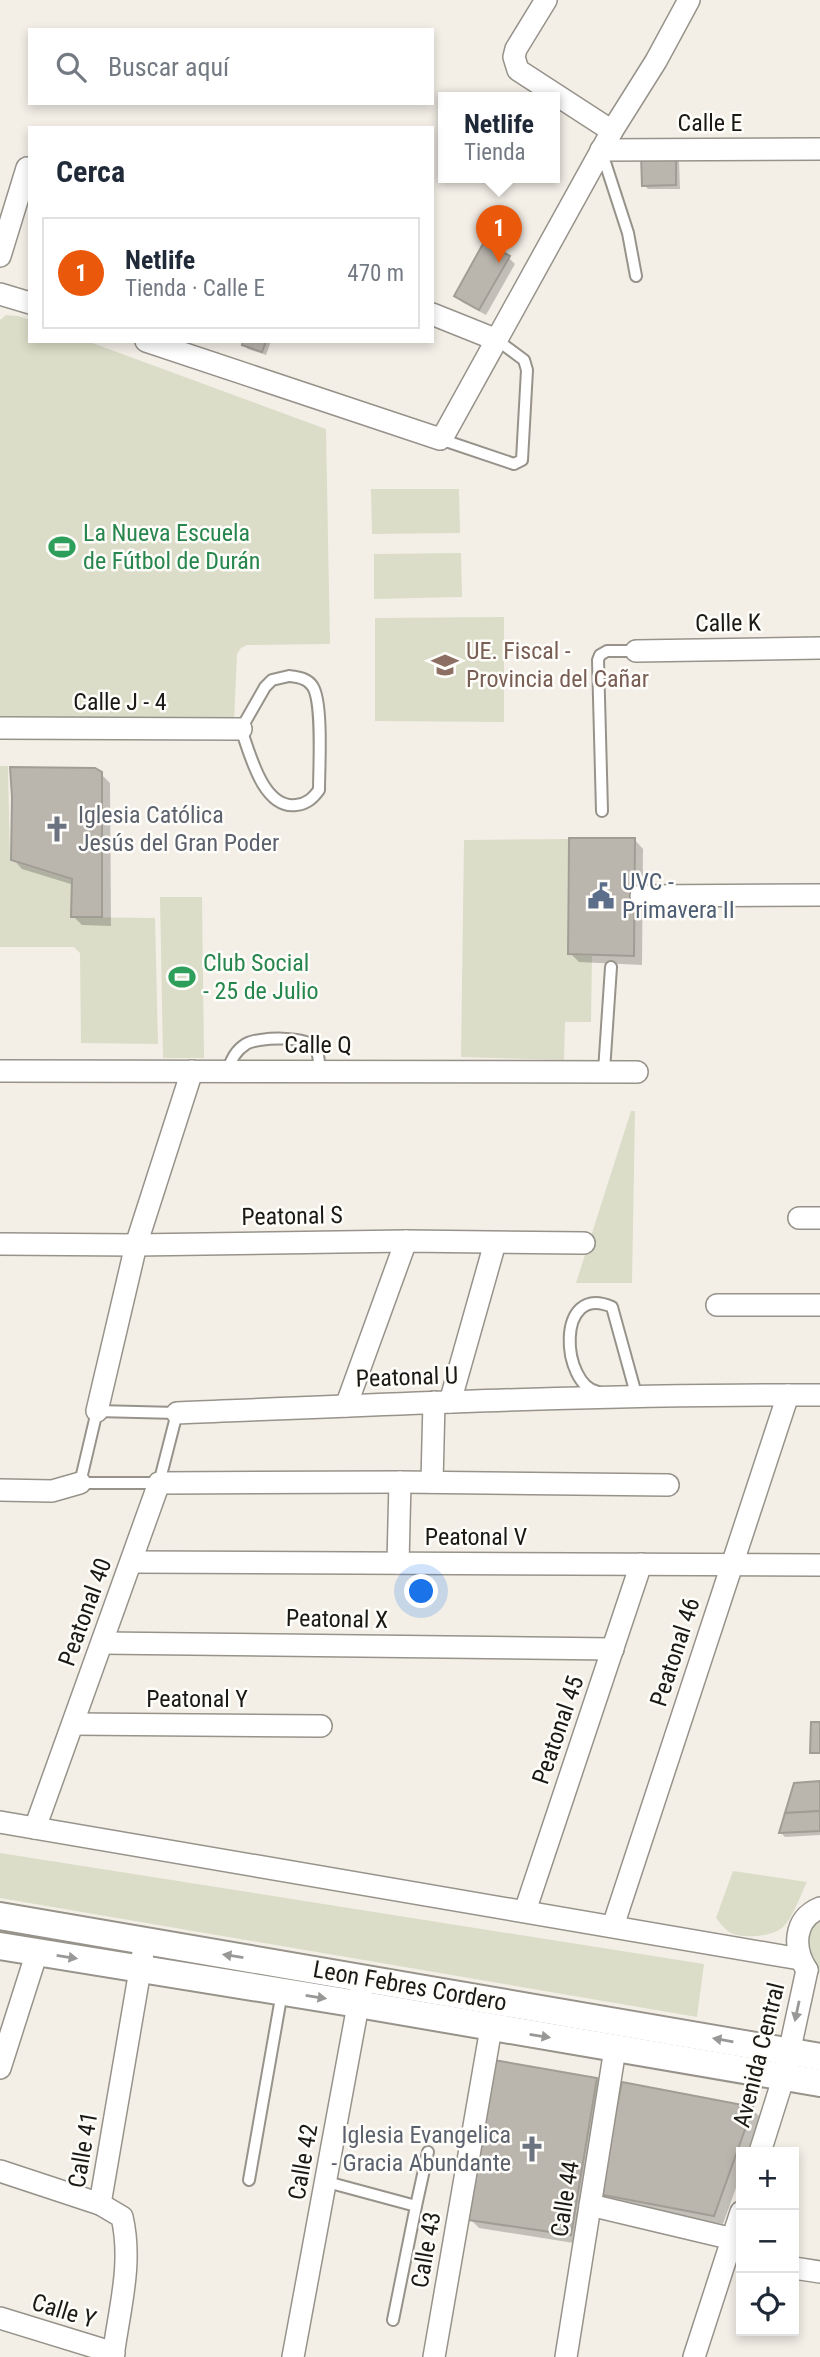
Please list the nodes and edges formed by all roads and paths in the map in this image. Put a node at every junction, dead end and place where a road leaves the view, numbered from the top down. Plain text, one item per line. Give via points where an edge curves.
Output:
1 (546, 0) edge
2 (689, 0) edge
3 (545, 92) edge
4 (560, 104) edge
5 (606, 141) junction
6 (820, 149) edge
7 (27, 168) dead end
8 (0, 256) edge
9 (636, 276) dead end
10 (0, 294) edge
11 (28, 302) edge
12 (434, 315) edge
13 (497, 340) junction
14 (174, 346) edge
15 (440, 439) junction
16 (820, 648) edge
17 (636, 650) joint
18 (0, 728) edge
19 (241, 729) junction
20 (602, 811) dead end
21 (820, 895) edge
22 (641, 896) dead end
23 (611, 967) dead end
24 (0, 1071) edge
25 (192, 1071) junction
26 (228, 1071) junction
27 (320, 1071) junction
28 (604, 1072) junction
29 (637, 1072) dead end
30 (406, 1241) junction
31 (495, 1243) junction
32 (584, 1243) dead end
33 (0, 1244) edge
34 (136, 1245) junction
35 (717, 1305) dead end
36 (820, 1305) edge
37 (788, 1395) junction
38 (820, 1395) edge
39 (637, 1396) junction
40 (442, 1402) junction
41 (346, 1406) junction
42 (97, 1411) junction
43 (177, 1413) junction
44 (400, 1482) junction
45 (432, 1482) junction
46 (79, 1483) junction
47 (159, 1483) junction
48 (668, 1485) dead end
49 (0, 1490) edge
50 (131, 1562) junction
51 (398, 1563) junction
52 (641, 1564) junction
53 (732, 1564) junction
54 (820, 1565) edge
55 (102, 1643) junction
56 (613, 1649) junction
57 (73, 1724) junction
58 (321, 1726) dead end
59 (0, 1822) edge
60 (35, 1828) junction
61 (820, 1908) edge
62 (525, 1912) junction
63 (0, 1916) edge
64 (612, 1926) junction
65 (145, 1941) junction
66 (0, 1946) edge
67 (37, 1952) junction
68 (141, 1969) junction
69 (809, 1969) edge
70 (363, 1977) junction
71 (282, 1992) junction
72 (358, 2004) junction
73 (491, 2028) junction
74 (615, 2049) junction
75 (820, 2057) edge
76 (787, 2064) junction
77 (0, 2068) edge
78 (820, 2083) edge
79 (762, 2147) edge
80 (428, 2152) dead end
81 (0, 2171) edge
82 (249, 2180) dead end
83 (327, 2182) junction
84 (100, 2204) junction
85 (590, 2205) junction
86 (416, 2206) junction
87 (734, 2252) edge
88 (799, 2269) edge
89 (820, 2272) edge
90 (0, 2318) edge
91 (393, 2320) dead end
92 (113, 2355) edge
93 (293, 2357) edge
94 (434, 2357) edge
95 (566, 2357) edge
96 (694, 2357) edge

1 - 3 street via 514,57 518,70
2 - 5 street
4 - 5 street
5 - 6 street, Calle E
5 - 9 lane
5 - 13 street
7 - 8 street
10 - 11 street
12 - 13 street
13 - 15 street
13 - 15 lane via 524,360 527,370 522,460 514,464
14 - 15 street
16 - 17 street, Calle K
17 - 20 lane via 607,652 598,660
18 - 19 street, Calle J - 4
19 - 19 lane via 272,680 303,678 313,687 319,715 319,790 313,799 287,805 272,798
21 - 22 street
23 - 28 lane
24 - 25 street, Calle Q
25 - 26 street, Calle Q
25 - 34 street
26 - 27 street, Calle Q
26 - 27 lane via 233,1055 248,1042 269,1039 309,1042 316,1048
27 - 28 street, Calle Q
28 - 29 street, Calle Q
30 - 31 street, Peatonal S
30 - 34 street, Peatonal S
30 - 41 street
31 - 32 street, Peatonal S
31 - 40 street
33 - 34 street, Peatonal S
34 - 42 street
35 - 36 street
37 - 38 street, Peatonal U
37 - 39 street, Peatonal U
37 - 53 street, Peatonal 46
39 - 39 lane via 612,1307 599,1301 586,1303 578,1309 569,1341 582,1382 593,1391
39 - 40 street, Peatonal U
40 - 41 street, Peatonal U
40 - 45 street
41 - 43 street, Peatonal U
42 - 43 lane
42 - 46 lane
43 - 47 lane, Peatonal 40
44 - 45 street
44 - 47 street
44 - 51 street
45 - 48 street
46 - 47 lane
46 - 49 street via 52,1491
47 - 50 street, Peatonal 40
50 - 51 street, Peatonal V
50 - 55 street, Peatonal 40
51 - 52 street, Peatonal V
52 - 53 street, Peatonal V
52 - 56 street, Peatonal 45
53 - 54 street, Peatonal V
53 - 64 street, Peatonal 46
55 - 56 street, Peatonal X
55 - 57 street, Peatonal 40
56 - 62 street, Peatonal 45
57 - 58 street, Peatonal Y
57 - 60 street, Peatonal 40
59 - 60 street
60 - 62 street
61 - 69 street, Avenida Central via 804,1919 798,1932 796,1946
62 - 64 street
63 - 65 street, Leon Febres Cordero
64 - 69 street
65 - 68 street, Calle 41
70 -> 65 street, Leon Febres Cordero
66 - 67 street, Leon Febres Cordero
67 -> 68 street, Leon Febres Cordero
67 - 77 street
68 - 71 street, Leon Febres Cordero
68 - 84 street, Calle 41
69 -> 76 street, Avenida Central
70 - 72 street, Calle 42
76 -> 70 street, Leon Febres Cordero
71 -> 72 street, Leon Febres Cordero
71 - 82 lane
72 - 73 street, Leon Febres Cordero
72 - 83 street, Calle 42
73 -> 74 street, Leon Febres Cordero
73 - 94 street, Calle 43
74 - 76 street, Leon Febres Cordero
74 - 85 street, Calle 44
75 - 76 street, Leon Febres Cordero
76 - 78 street, Leon Febres Cordero
76 - 79 street, Avenida Central
80 - 86 lane
81 - 84 street
83 - 86 lane
83 - 93 street, Calle 42
84 - 92 street, Calle 41 via 122,2217 126,2233 127,2273
85 - 87 street
85 - 95 street, Calle 44
86 - 91 lane
87 - 96 street
88 - 89 street
90 - 92 street, Calle Y

